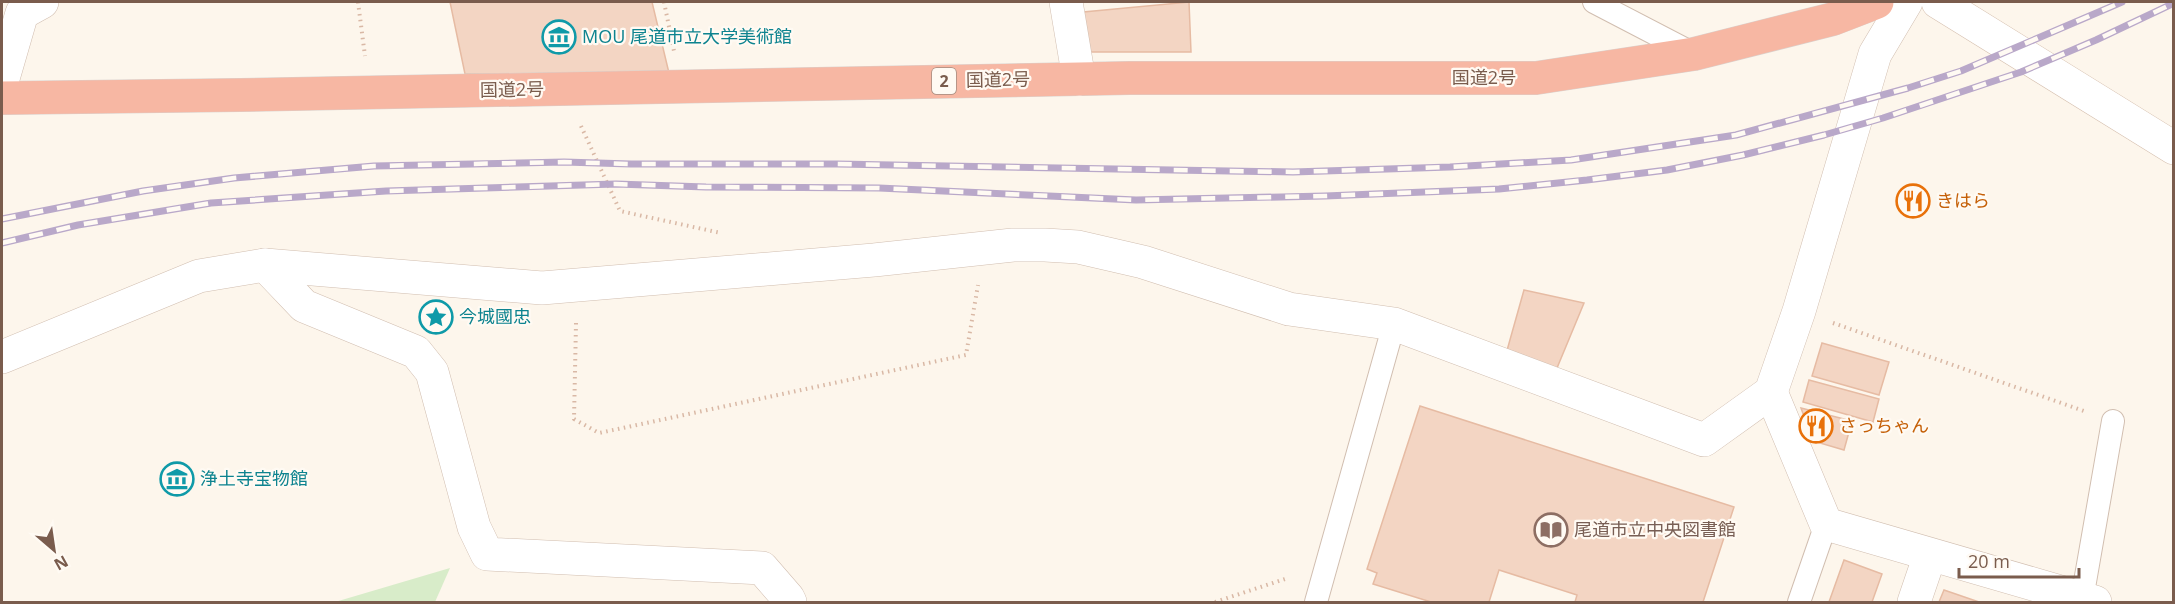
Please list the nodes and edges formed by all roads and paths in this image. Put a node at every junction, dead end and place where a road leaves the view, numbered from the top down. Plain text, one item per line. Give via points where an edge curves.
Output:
1 (42, 2) edge
2 (358, 2) edge
3 (663, 2) edge
4 (1066, 2) edge
5 (1594, 2) edge
6 (1878, 2) edge
7 (1906, 2) edge
8 (1938, 2) edge
9 (1694, 54) junction
10 (1079, 79) junction
11 (2, 82) edge
12 (682, 87) junction
13 (370, 93) junction
14 (2, 98) edge
15 (593, 125) dead end
16 (2174, 148) edge
17 (984, 248) junction
18 (265, 265) junction
19 (761, 270) junction
20 (577, 286) junction
21 (1799, 311) junction
22 (1394, 324) junction
23 (2, 357) edge
24 (1771, 392) junction
25 (2113, 421) joint
26 (1826, 524) junction
27 (1930, 555) junction
28 (1326, 566) junction
29 (2089, 601) edge
30 (790, 603) edge
31 (1215, 603) edge
32 (1316, 603) edge
33 (1798, 603) edge
34 (1914, 603) edge

1 - 11 street via 22,13
2 - 13 path
3 - 12 path
4 - 10 street
5 - 9 lane
6 - 9 highway, 国道2号 / 2 via 1833,19
7 - 21 street via 1875,54
8 - 16 street
9 - 10 highway, 国道2号 / 2 via 1536,78
10 - 12 highway, 国道2号 / 2
12 - 13 highway, 国道2号 / 2
13 - 14 highway, 国道2号 / 2
15 - 19 path via 581,126 620,211 721,233
17 - 19 street
17 - 20 path via 966,356 600,433 574,419
17 - 22 street via 1045,244 1078,247 1143,262 1289,309
18 - 20 street via 542,288
18 - 23 street via 199,276
18 - 30 street via 304,306 416,352 432,372 474,527 487,554 762,568
19 - 20 street
21 - 24 street
21 - 25 path
22 - 24 street via 1704,440
22 - 28 lane
24 - 26 street
25 - 29 lane
26 - 27 street
26 - 33 lane
27 - 29 street
27 - 34 street
28 - 31 path
28 - 32 lane

